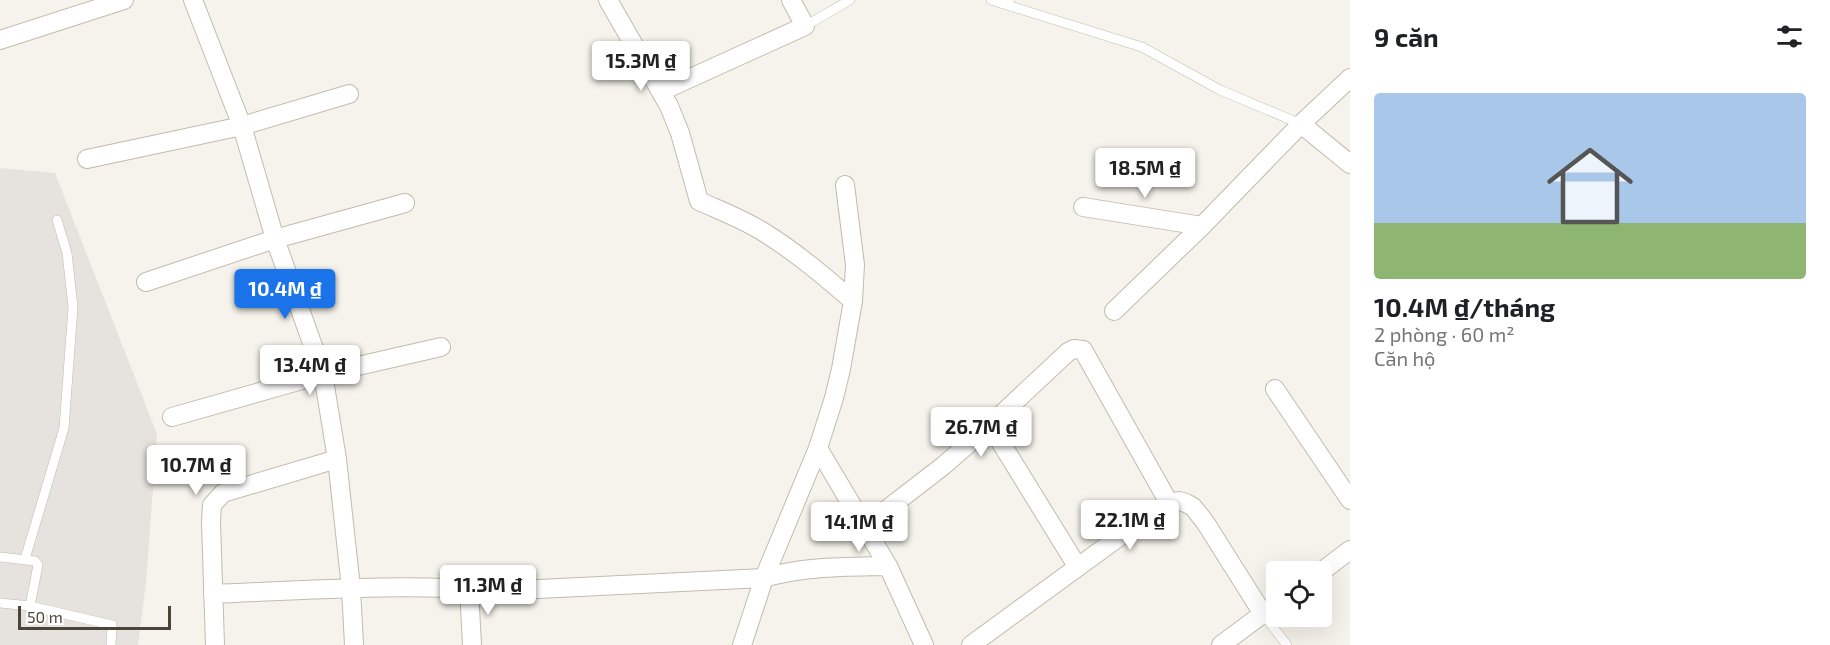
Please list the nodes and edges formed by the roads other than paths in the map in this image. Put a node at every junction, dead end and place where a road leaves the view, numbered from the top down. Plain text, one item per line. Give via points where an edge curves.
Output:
1 (124, 0) edge
2 (193, 0) edge
3 (608, 0) edge
4 (791, 0) edge
5 (850, 0) edge
6 (990, 0) edge
7 (1010, 3) edge
8 (805, 26) junction
9 (0, 40) edge
10 (1350, 78) edge
11 (662, 91) junction
12 (349, 94) dead end
13 (1301, 124) junction
14 (242, 126) junction
15 (87, 159) dead end
16 (1350, 164) edge
17 (845, 185) dead end
18 (405, 204) dead end
19 (1083, 207) dead end
20 (57, 220) dead end
21 (1202, 226) junction
22 (275, 239) junction
23 (146, 282) dead end
24 (853, 301) junction
25 (1114, 311) dead end
26 (441, 347) dead end
27 (323, 374) junction
28 (1275, 389) dead end
29 (172, 417) dead end
30 (990, 425) junction
31 (818, 448) junction
32 (337, 459) junction
33 (1350, 500) edge
34 (1169, 503) junction
35 (864, 527) junction
36 (1350, 550) edge
37 (0, 557) edge
38 (25, 560) junction
39 (1332, 563) edge
40 (888, 566) junction
41 (1077, 566) junction
42 (764, 578) junction
43 (351, 588) junction
44 (469, 588) junction
45 (213, 594) junction
46 (0, 603) edge
47 (1266, 604) edge
48 (30, 606) junction
49 (1266, 612) edge
50 (1278, 627) edge
51 (111, 645) edge
52 (215, 645) edge
53 (354, 645) edge
54 (472, 645) edge
55 (742, 645) edge
56 (924, 645) edge
57 (971, 645) edge
58 (1221, 645) edge
59 (1287, 645) edge

1 - 9 street
2 - 14 street
3 - 11 street
4 - 8 street
5 - 8 lane
6 - 7 lane
7 - 13 lane via 1142,47 1220,90
8 - 11 street
10 - 13 street
11 - 24 street via 680,133 699,201 774,239
12 - 14 street
13 - 16 street
13 - 21 street
14 - 15 street
14 - 22 street
17 - 24 street via 855,265
18 - 22 street
19 - 21 street
20 - 38 lane via 67,254 73,307 64,428
21 - 25 street
22 - 23 street
22 - 27 street
24 - 31 street via 841,369
26 - 27 street
27 - 29 street
27 - 32 street
28 - 33 street
30 - 34 street via 1068,352 1083,350
30 - 35 street
30 - 41 street
31 - 35 street
31 - 42 street
32 - 43 street
32 - 45 street via 223,493 212,504
34 - 41 street
34 - 47 street via 1186,502 1198,513
35 - 40 street
36 - 39 street
37 - 38 lane
38 - 48 lane via 38,565
40 - 42 street via 787,571
40 - 56 street
41 - 57 street
42 - 44 street via 500,591
42 - 55 street
43 - 44 street
43 - 45 street
43 - 53 street
44 - 54 street
45 - 52 street
46 - 48 lane
48 - 51 lane via 112,625
49 - 58 street
50 - 59 lane

